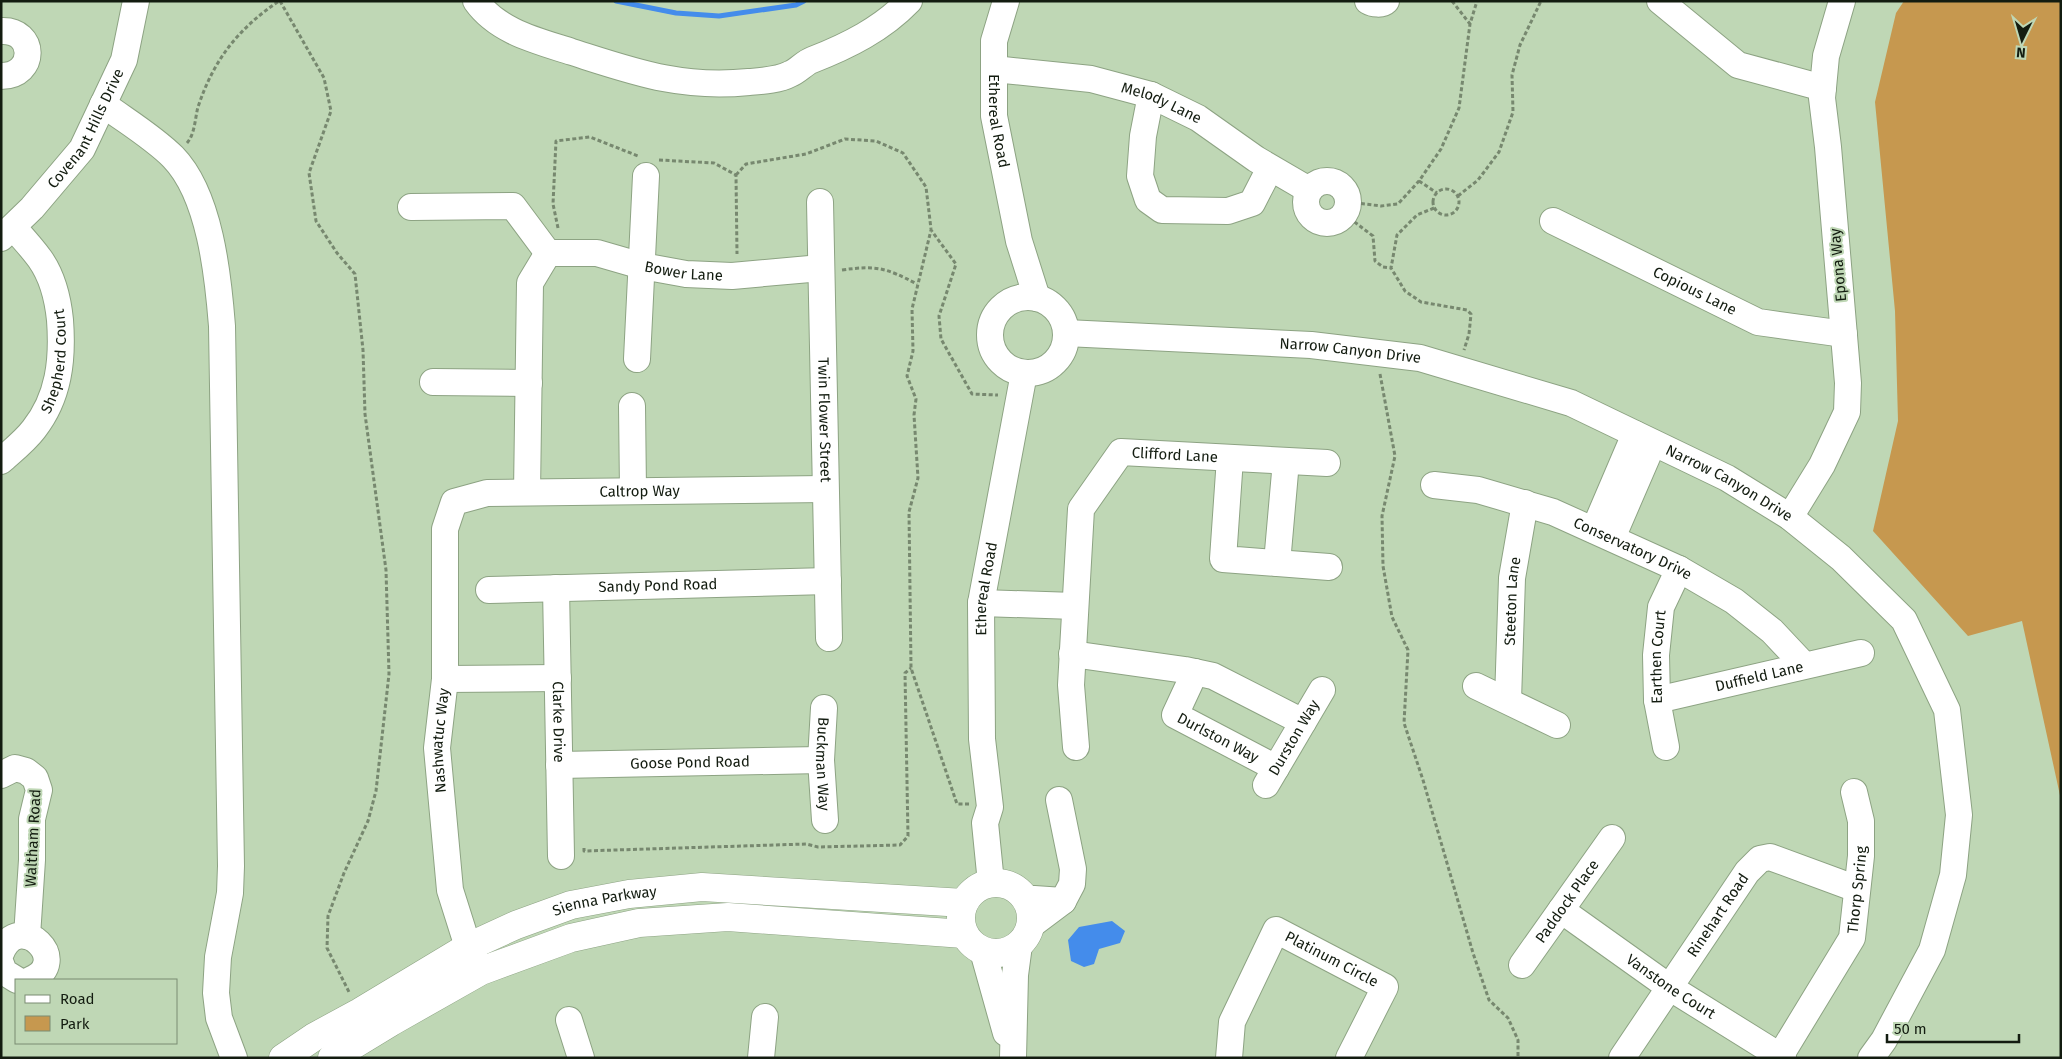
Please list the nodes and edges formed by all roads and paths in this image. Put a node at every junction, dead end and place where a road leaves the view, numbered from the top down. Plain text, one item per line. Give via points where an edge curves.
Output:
1 (136, 1) edge
2 (279, 1) edge
3 (476, 1) edge
4 (909, 1) edge
5 (1006, 1) edge
6 (1368, 1) edge
7 (1386, 1) edge
8 (1452, 1) edge
9 (1477, 1) edge
10 (1542, 1) edge
11 (1660, 1) edge
12 (1842, 1) edge
13 (1470, 24) junction
14 (1, 31) edge
15 (994, 69) junction
16 (1, 76) edge
17 (1823, 88) junction
18 (1151, 95) junction
19 (103, 104) junction
20 (170, 154) junction
21 (1270, 168) junction
22 (736, 175) dead end
23 (646, 176) dead end
24 (1418, 181) junction
25 (1309, 190) junction
26 (1436, 193) junction
27 (1458, 196) junction
28 (820, 202) dead end
29 (411, 207) dead end
30 (1346, 208) junction
31 (1434, 208) junction
32 (1553, 221) dead end
33 (931, 230) junction
34 (7, 232) edge
35 (548, 253) junction
36 (642, 266) junction
37 (1391, 268) junction
38 (821, 270) junction
39 (917, 284) junction
40 (1025, 299) junction
41 (1066, 333) junction
42 (1844, 334) junction
43 (1376, 353) junction
44 (638, 358) dead end
45 (1459, 370) junction
46 (432, 382) dead end
47 (529, 383) junction
48 (1022, 384) junction
49 (632, 406) dead end
50 (1644, 439) junction
51 (1230, 458) junction
52 (1, 461) edge
53 (1286, 461) junction
54 (1327, 463) dead end
55 (1434, 485) dead end
56 (825, 489) junction
57 (527, 492) junction
58 (633, 492) junction
59 (454, 502) joint
60 (1524, 503) junction
61 (1790, 517) junction
62 (1603, 534) junction
63 (1278, 563) junction
64 (1330, 567) dead end
65 (1679, 569) junction
66 (828, 581) junction
67 (556, 588) junction
68 (489, 590) dead end
69 (981, 603) junction
70 (1075, 606) junction
71 (829, 638) dead end
72 (1072, 654) junction
73 (1861, 654) dead end
74 (1804, 665) junction
75 (911, 668) junction
76 (1195, 672) junction
77 (558, 678) junction
78 (445, 679) junction
79 (1476, 686) dead end
80 (1322, 690) dead end
81 (1508, 700) junction
82 (1657, 700) junction
83 (824, 708) dead end
84 (1303, 722) junction
85 (1557, 725) dead end
86 (1076, 747) dead end
87 (1666, 747) dead end
88 (821, 760) junction
89 (559, 765) junction
90 (1, 775) edge
91 (1271, 777) joint
92 (1854, 792) dead end
93 (1059, 800) dead end
94 (989, 805) junction
95 (825, 820) dead end
96 (1612, 838) dead end
97 (584, 842) dead end
98 (561, 856) dead end
99 (1000, 884) junction
100 (1857, 890) junction
101 (964, 903) junction
102 (1560, 910) junction
103 (1027, 925) junction
104 (28, 936) junction
105 (974, 943) junction
106 (468, 947) junction
107 (1, 953) edge
108 (1, 964) edge
109 (1522, 965) dead end
110 (481, 972) junction
111 (15, 979) edge
112 (32, 979) edge
113 (1669, 986) junction
114 (360, 1012) junction
115 (765, 1017) dead end
116 (570, 1020) dead end
117 (1781, 1057) edge
118 (234, 1058) edge
119 (283, 1058) edge
120 (332, 1058) edge
121 (581, 1058) edge
122 (762, 1058) edge
123 (1013, 1058) edge
124 (1229, 1058) edge
125 (1349, 1058) edge
126 (1518, 1058) edge
127 (1622, 1058) edge
128 (1872, 1058) edge

1 - 19 street, Covenant Hills Drive via 124,60
2 - 20 path via 246,26 228,46 210,76 190,139
2 - 114 path via 324,78 331,111 309,173 316,221 354,274 363,350 365,414 386,570 389,674 376,791 368,821 328,916 327,948
3 - 4 street via 494,20 525,36 651,76 696,84 761,81 790,74 808,61 872,32
5 - 15 street, Ethereal Road via 994,41
6 - 7 street
8 - 13 path
9 - 13 path
10 - 27 path via 1520,45 1512,75 1513,112 1499,152 1478,180
11 - 17 street via 1738,65
12 - 17 street, Epona Way via 1826,56
13 - 24 path via 1459,108 1441,149
14 - 16 street via 9,30 24,40 28,57 18,72
15 - 18 street, Melody Lane via 1091,79
15 - 40 street, Ethereal Road via 994,116 1019,241
17 - 42 street, Epona Way
18 - 21 street, Melody Lane via 1198,118
18 - 21 street via 1140,176 1148,200 1162,210 1228,211 1252,203
19 - 20 street
19 - 34 street, Covenant Hills Drive via 82,149
20 - 118 street via 193,187 211,241 222,326 231,866 216,993 219,1018
21 - 25 street, Melody Lane
22 - 33 path via 746,164 806,154 845,139 876,141 903,153 926,187
23 - 36 street
24 - 26 path
24 - 30 path via 1398,204
25 - 30 street via 1320,182 1333,182 1344,189
25 - 30 street via 1305,203 1310,215 1320,223 1334,222
26 - 27 path via 1452,190
26 - 31 path
27 - 31 path via 1455,212 1440,214
28 - 38 street, Twin Flower Street
29 - 35 street via 513,206
30 - 37 path via 1373,236 1375,261
31 - 37 path via 1417,215 1396,235
32 - 42 street, Copious Lane via 1758,322
33 - 39 path
33 - 48 path via 956,264 939,316 941,339 972,394
34 - 52 street, Shepherd Court via 41,259 50,277 58,309 62,354 58,380 48,407 34,429
35 - 36 street, Bower Lane via 596,253
35 - 47 street via 530,283
36 - 38 street, Bower Lane via 686,274 732,276
36 - 44 street
37 - 45 path via 1405,292 1420,302 1467,310 1471,314
38 - 39 path via 864,267 889,270
38 - 56 street, Twin Flower Street
39 - 75 path via 912,309 913,351 908,376 916,399 918,478 909,512
40 - 41 street via 1048,303 1063,321
40 - 48 street via 1004,304 996,313 989,334 995,356 1013,370
41 - 43 street, Narrow Canyon Drive via 1311,345
41 - 48 street via 1061,354
42 - 61 street, Epona Way via 1847,412 1822,465
43 - 45 street, Narrow Canyon Drive via 1420,358
43 - 126 path via 1396,456 1382,516 1383,566 1392,617 1408,650 1404,723 1480,972 1490,1000 1508,1018 1518,1040
45 - 50 street, Narrow Canyon Drive via 1571,403
46 - 47 street
47 - 57 street
48 - 69 street, Ethereal Road
49 - 58 street
50 - 61 street, Narrow Canyon Drive via 1727,478
50 - 62 street
51 - 53 street, Clifford Lane
51 - 63 street, Clifford Lane via 1223,559
51 - 70 street, Clifford Lane via 1121,452 1081,509
53 - 54 street, Clifford Lane
53 - 63 street
55 - 60 street, Conservatory Drive via 1478,490
56 - 58 street, Caltrop Way
56 - 66 street, Twin Flower Street
57 - 58 street, Caltrop Way
57 - 59 street, Caltrop Way via 487,493
59 - 78 street, Nashwatuc Way via 445,529
60 - 62 street, Conservatory Drive
60 - 81 street, Steeton Lane via 1512,578
61 - 128 street, Narrow Canyon Drive via 1841,558 1904,620 1947,710 1959,815 1953,876 1932,950
62 - 65 street, Conservatory Drive
63 - 64 street, Clifford Lane
65 - 74 street, Conservatory Drive via 1734,601 1772,631
65 - 82 street, Earthen Court via 1661,607 1656,655
66 - 67 street, Sandy Pond Road
66 - 71 street, Twin Flower Street
67 - 68 street, Sandy Pond Road
67 - 77 street, Clarke Drive
69 - 70 street
69 - 94 street, Ethereal Road via 982,739
70 - 72 street
72 - 76 street
72 - 86 street
73 - 74 street, Duffield Lane
74 - 82 street, Duffield Lane
75 - 94 path via 958,804
75 - 97 path via 905,673 908,836 900,845 818,847 806,844 584,851
76 - 84 street via 1213,676
76 - 91 street, Durlston Way via 1175,715
77 - 78 street
77 - 89 street, Clarke Drive
78 - 106 street, Nashwatuc Way via 437,748 450,890
79 - 81 street
80 - 84 street, Durston Way
81 - 85 street
82 - 87 street, Earthen Court
83 - 88 street, Buckman Way
84 - 91 street, Durston Way
88 - 89 street, Goose Pond Road
88 - 95 street, Buckman Way
89 - 98 street, Clarke Drive
90 - 104 street, Waltham Road via 15,768 26,770 35,778 39,790 32,819
92 - 100 street, Thorp Spring via 1861,821
93 - 103 street via 1073,870 1072,884 1063,901
94 - 99 street, Ethereal Road via 997,820
96 - 102 street, Paddock Place
99 - 101 main road via 975,890
99 - 103 main road via 1017,890
100 - 113 street, Rinehart Road via 1770,857 1760,859 1747,872
100 - 117 street, Thorp Spring via 1852,938
101 - 105 main road via 961,918
101 - 106 main road, Sienna Parkway via 702,887 629,894 571,905
102 - 109 street, Paddock Place
102 - 113 street, Vanstone Court
103 - 105 main road via 1002,953
103 - 123 street via 1015,975
104 - 107 street via 10,939
104 - 112 street via 36,939 46,953 43,971
105 - 110 main road, Sienna Parkway via 728,918 639,923 571,938
105 - 123 street
106 - 110 street, Nashwatuc Way
106 - 114 main road, Sienna Parkway
108 - 111 street via 4,972
110 - 120 main road, Sienna Parkway
113 - 117 street, Vanstone Court
113 - 127 street, Rinehart Road
114 - 119 main road, Sienna Parkway
115 - 122 street
116 - 121 street
124 - 125 street, Platinum Circle via 1232,1022 1276,930 1385,987

